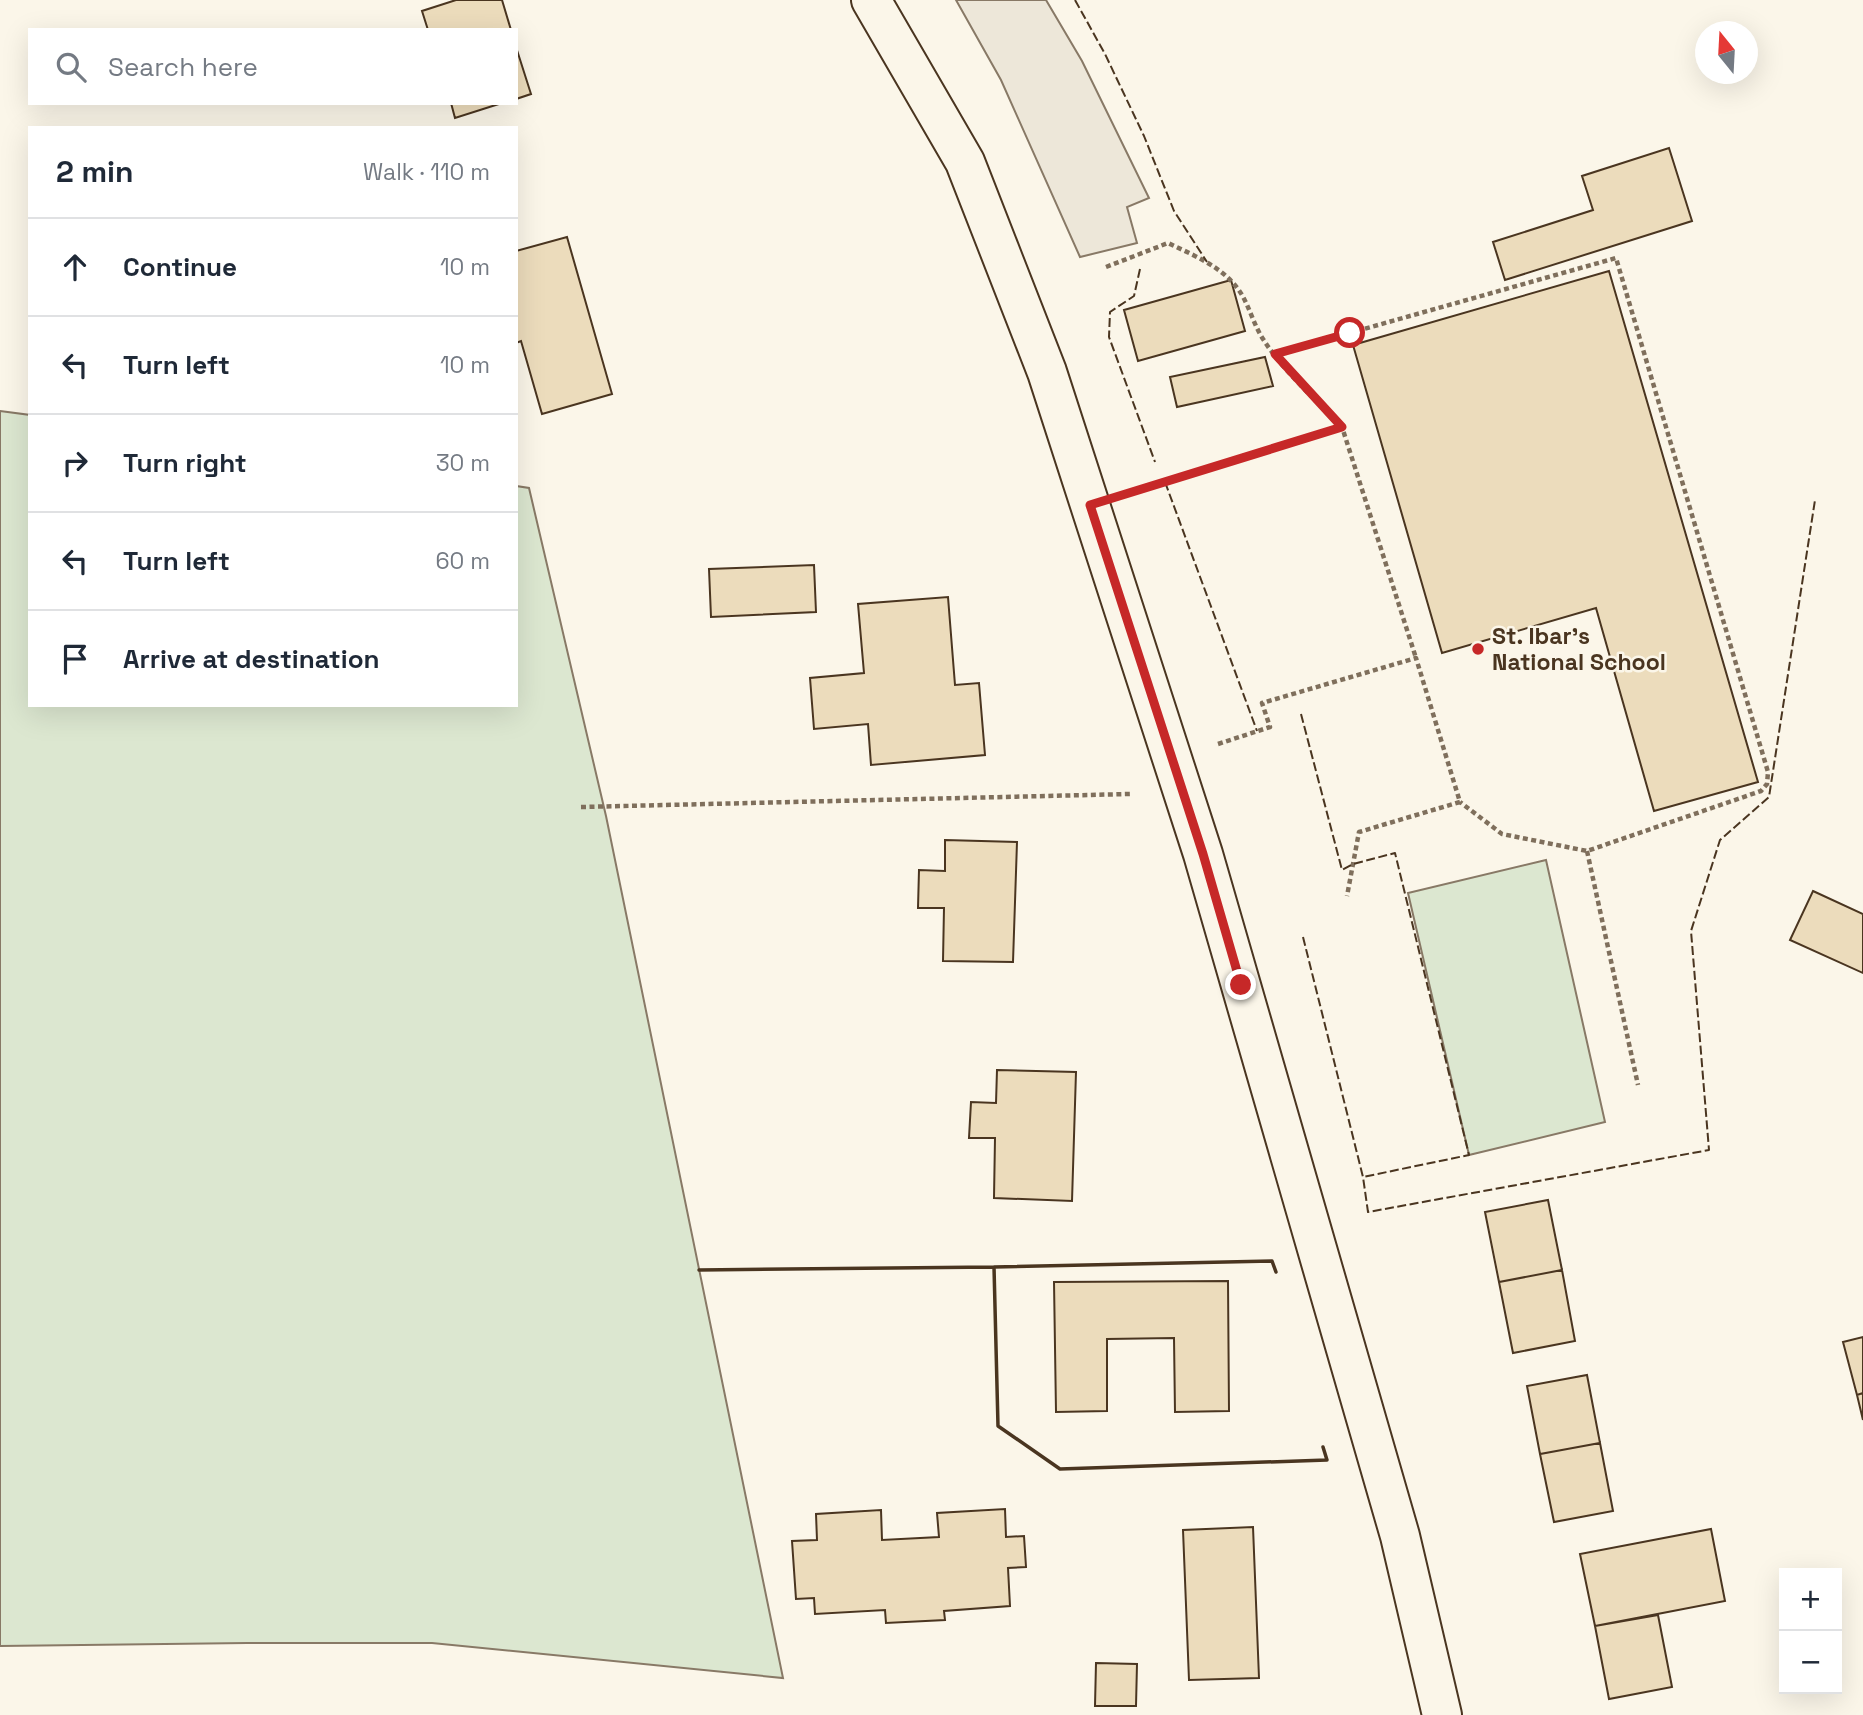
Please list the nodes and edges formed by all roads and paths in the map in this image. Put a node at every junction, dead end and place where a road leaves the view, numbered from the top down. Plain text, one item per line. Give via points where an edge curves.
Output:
1 (871, 0) edge
2 (1106, 267) dead end
3 (1275, 354) junction
4 (1342, 427) junction
5 (1090, 505) junction
6 (1416, 658) junction
7 (1178, 775) junction
8 (1460, 802) junction
9 (580, 807) dead end
10 (1587, 851) junction
11 (1347, 896) dead end
12 (1638, 1085) dead end
13 (1442, 1715) edge

1 - 5 street via 965,162 1047,372
2 - 3 path via 1168,243 1208,262 1231,280
3 - 4 path
3 - 10 path via 1616,258 1768,772 1761,791
4 - 5 path
4 - 6 path
5 - 7 street
6 - 7 path via 1262,703 1270,727
6 - 8 path
7 - 9 path
7 - 13 street via 1400,1536
8 - 10 path via 1502,834
8 - 11 path via 1359,832
10 - 12 path

